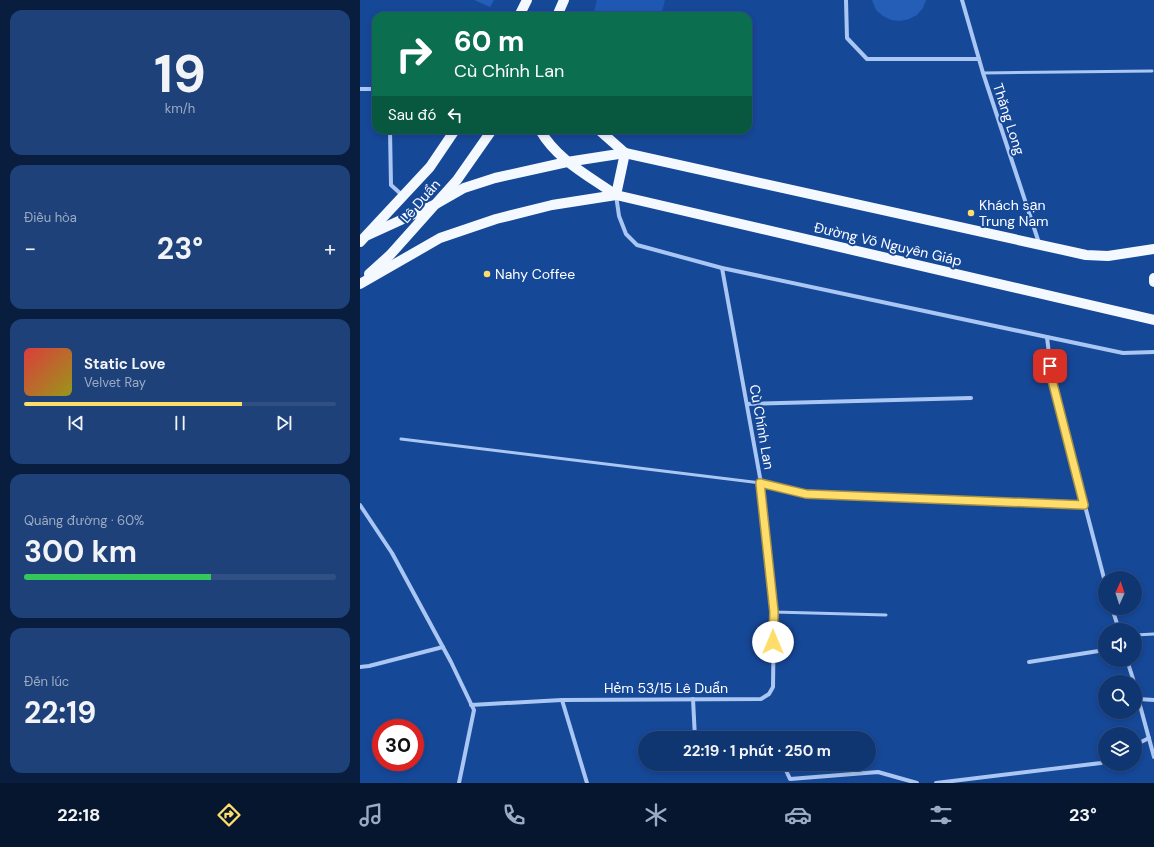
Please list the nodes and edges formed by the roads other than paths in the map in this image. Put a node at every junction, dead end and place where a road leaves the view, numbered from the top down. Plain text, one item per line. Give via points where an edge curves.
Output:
1 (846, 0) edge
2 (962, 0) edge
3 (526, 2) edge
4 (564, 2) edge
5 (521, 12) edge
6 (525, 12) edge
7 (559, 12) edge
8 (562, 12) edge
9 (979, 59) junction
10 (1152, 71) dead end
11 (983, 73) junction
12 (360, 89) edge
13 (372, 89) edge
14 (390, 134) edge
15 (452, 134) edge
16 (489, 134) edge
17 (542, 134) edge
18 (604, 134) edge
19 (625, 153) junction
20 (567, 162) junction
21 (616, 195) junction
22 (404, 196) junction
23 (436, 204) junction
24 (368, 235) junction
25 (360, 242) edge
26 (1039, 244) junction
27 (1154, 249) edge
28 (722, 268) junction
29 (1154, 278) edge
30 (1154, 282) edge
31 (360, 283) edge
32 (1154, 320) edge
33 (1047, 337) junction
34 (1154, 352) edge
35 (971, 398) dead end
36 (747, 404) junction
37 (401, 439) dead end
38 (760, 483) junction
39 (360, 504) edge
40 (1084, 505) junction
41 (1102, 571) edge
42 (774, 612) junction
43 (886, 615) dead end
44 (1154, 634) edge
45 (1142, 635) edge
46 (443, 647) junction
47 (1098, 651) edge
48 (1029, 662) dead end
49 (360, 667) edge
50 (693, 699) junction
51 (1142, 699) edge
52 (562, 700) junction
53 (1154, 700) edge
54 (471, 705) junction
55 (1142, 711) edge
56 (695, 731) edge
57 (1149, 738) junction
58 (1142, 742) edge
59 (1154, 757) edge
60 (1098, 763) edge
61 (786, 771) edge
62 (962, 781) edge
63 (459, 783) edge
64 (587, 783) edge
65 (917, 783) edge
66 (936, 783) edge

1 - 9 street via 847,38 867,59
2 - 9 street, Thăng Long
3 - 5 main road
3 - 6 main road
4 - 7 main road
4 - 8 main road
9 - 11 street, Thăng Long
10 - 11 lane
11 - 26 street, Thăng Long
12 - 13 street
14 - 22 street via 392,185
15 - 22 main road, Lê Duẩn via 430,166
16 - 23 main road, Lê Duẩn via 457,180
17 - 20 main road
18 - 19 main road
19 - 20 main road
19 - 21 main road
19 - 26 main road
20 - 21 main road
20 - 23 main road via 464,188
21 - 28 street via 619,216 626,234 637,245
21 - 31 main road via 552,205 489,221 440,238
21 - 32 main road, Đường Võ Nguyên Giáp
22 - 24 main road, Lê Duẩn
23 - 24 main road
23 - 31 main road, Lê Duẩn via 390,255
24 - 25 main road, Lê Duẩn
26 - 27 main road via 1086,255 1108,256
28 - 33 street
28 - 36 street, Cù Chính Lan
29 - 30 main road
33 - 34 street via 1123,353
33 - 40 street via 1052,380
35 - 36 street
36 - 38 street, Cù Chính Lan
37 - 38 lane
38 - 40 street, Cù Chính Lan via 806,494
38 - 42 lane
39 - 46 street via 392,553
40 - 41 street
42 - 43 lane
42 - 50 street, Hẻm 53/15 Lê Duẩn via 773,687 769,694 761,699
44 - 45 lane
46 - 49 street
46 - 54 street
47 - 48 street
50 - 52 street, Hẻm 53/15 Lê Duẩn
50 - 56 street
51 - 53 street
52 - 54 street, Hẻm 53/15 Lê Duẩn
52 - 64 street
54 - 63 street via 474,710
55 - 57 street
57 - 58 street
57 - 59 street
60 - 62 street
61 - 65 street via 790,779 878,772
62 - 66 street

